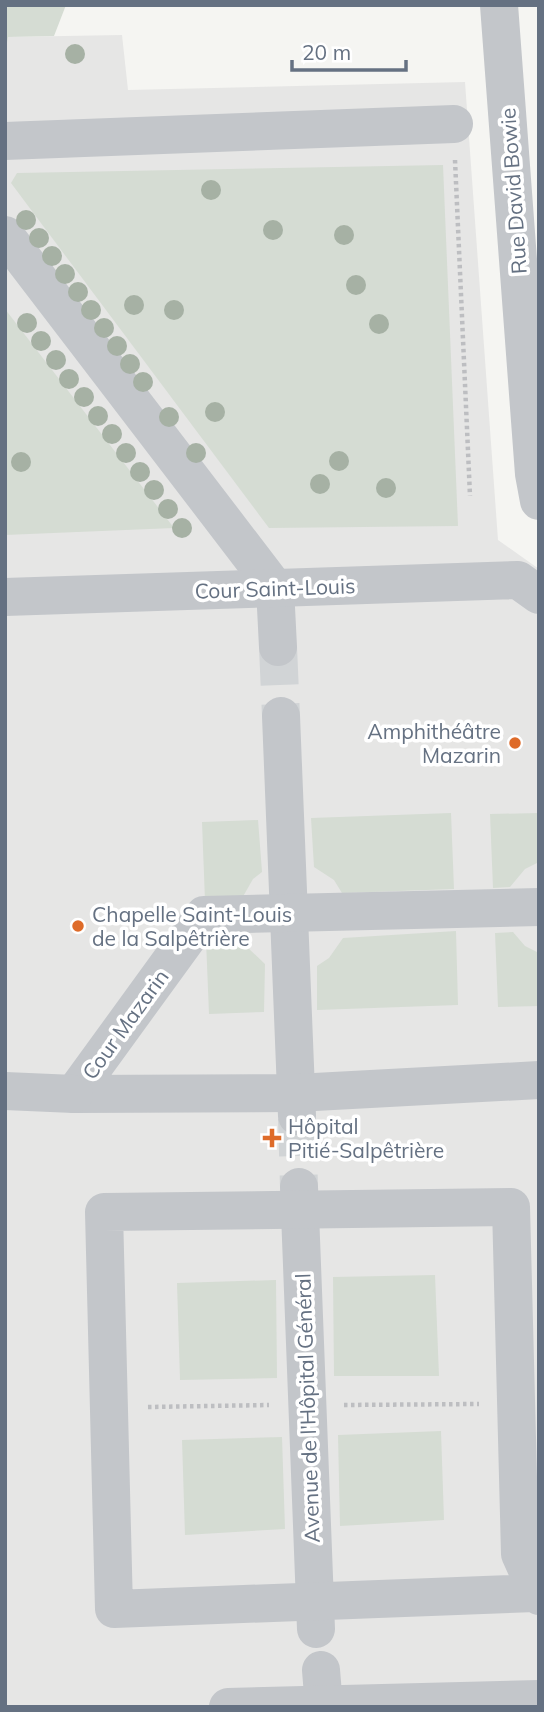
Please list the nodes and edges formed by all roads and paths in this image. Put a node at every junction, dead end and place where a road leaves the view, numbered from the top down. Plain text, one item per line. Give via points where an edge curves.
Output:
1 (499, 5) edge
2 (454, 124) joint
3 (5, 141) edge
4 (5, 235) edge
5 (470, 496) dead end
6 (539, 501) edge
7 (275, 588) junction
8 (539, 595) edge
9 (5, 597) edge
10 (278, 648) tunnel mouth
11 (281, 716) tunnel mouth
12 (539, 906) edge
13 (290, 913) junction
14 (539, 1080) edge
15 (5, 1091) edge
16 (74, 1094) junction
17 (297, 1105) junction
18 (300, 1197) junction
19 (525, 1206) edge
20 (526, 1303) edge
21 (537, 1594) edge
22 (315, 1615) junction
23 (323, 1694) edge
24 (539, 1699) edge
25 (228, 1707) edge

1 - 6 lane, Rue David Bowie
2 - 3 lane
2 - 5 path
4 - 7 lane
7 - 8 lane, Cour Saint-Louis via 517,580
7 - 9 lane, Cour Saint-Louis
7 - 10 lane
11 - 13 lane
12 - 13 lane, Cour Mazarin
13 - 16 lane, Cour Mazarin via 204,915
13 - 17 lane
14 - 17 lane, Cour Mazarin
15 - 16 lane
16 - 17 lane, Cour Mazarin
18 - 19 lane
18 - 22 lane, Avenue de l'Hôpital Général
18 - 22 lane via 104,1212 114,1609
19 - 20 lane
20 - 21 lane via 520,1554
21 - 22 lane
23 - 24 lane
23 - 25 lane

